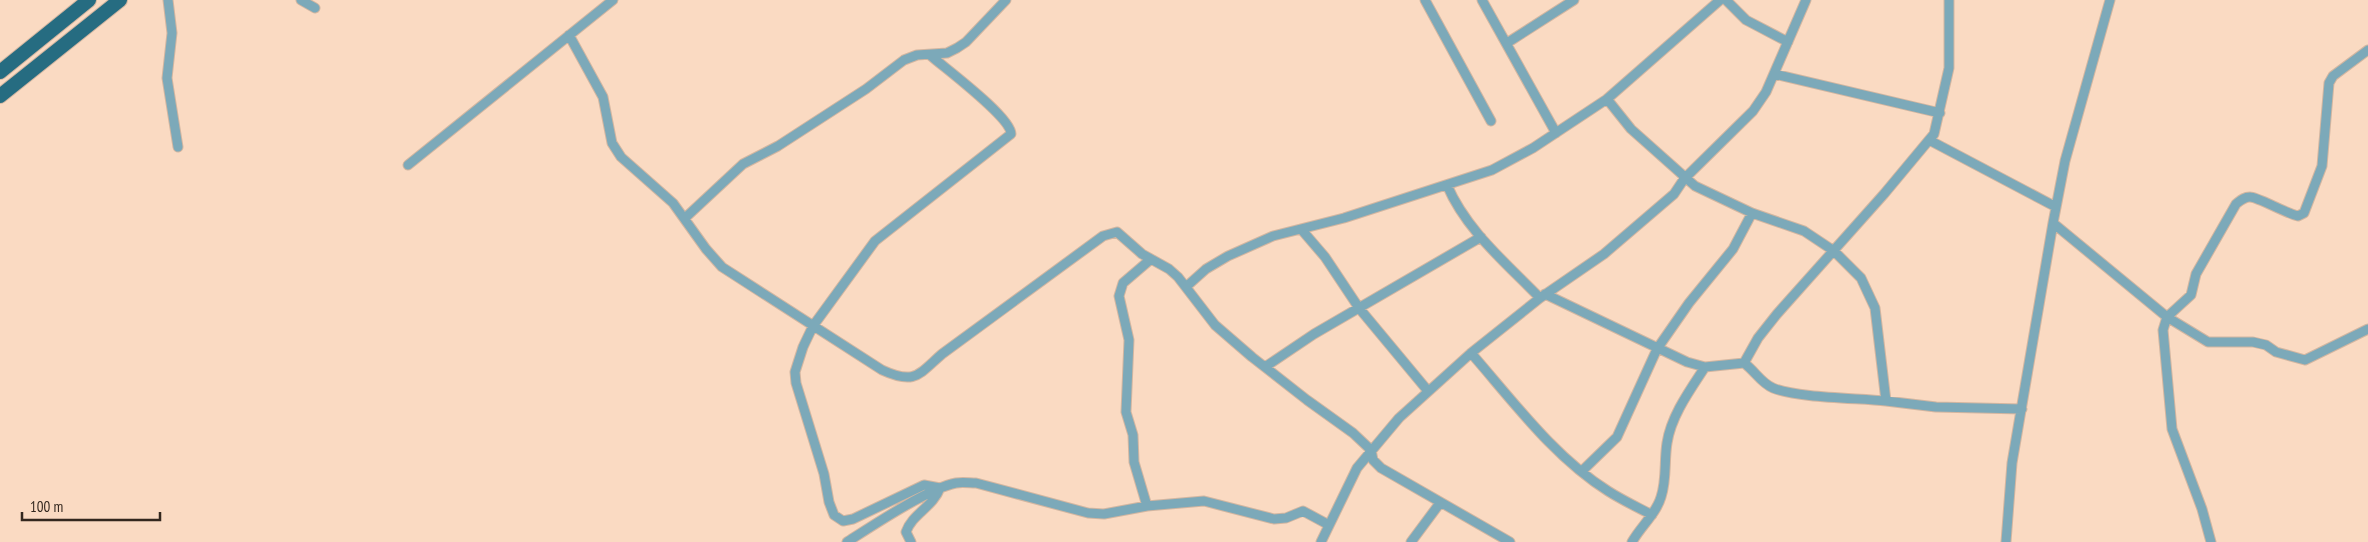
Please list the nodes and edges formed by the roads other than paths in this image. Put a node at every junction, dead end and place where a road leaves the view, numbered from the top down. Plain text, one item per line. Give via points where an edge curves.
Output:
1 (120, 0) edge
2 (168, 0) edge
3 (301, 0) edge
4 (613, 0) edge
5 (1006, 0) edge
6 (1425, 0) edge
7 (1482, 0) edge
8 (1574, 0) edge
9 (1720, 0) edge
10 (1726, 0) edge
11 (1806, 0) edge
12 (1950, 0) edge
13 (2110, 0) edge
14 (86, 1) edge
15 (315, 8) dead end
16 (569, 35) junction
17 (1788, 42) junction
18 (1507, 43) junction
19 (2368, 50) edge
20 (930, 55) junction
21 (0, 72) edge
22 (1774, 74) junction
23 (0, 96) edge
24 (1607, 99) junction
25 (1940, 113) junction
26 (1491, 121) dead end
27 (1556, 133) junction
28 (1929, 140) junction
29 (178, 147) dead end
30 (408, 165) dead end
31 (1684, 179) junction
32 (1447, 185) junction
33 (2056, 207) junction
34 (1752, 214) junction
35 (685, 218) junction
36 (2052, 223) junction
37 (1301, 229) junction
38 (1481, 237) junction
39 (1834, 251) junction
40 (1151, 259) junction
41 (1187, 286) junction
42 (1543, 296) junction
43 (1359, 308) junction
44 (2167, 318) junction
45 (813, 326) junction
46 (2368, 329) edge
47 (1657, 349) junction
48 (1471, 353) junction
49 (1744, 363) junction
50 (1265, 367) junction
51 (1705, 368) junction
52 (1428, 391) junction
53 (1886, 401) junction
54 (2022, 409) junction
55 (1371, 450) junction
56 (1582, 471) junction
57 (940, 488) junction
58 (1440, 503) junction
59 (1147, 506) junction
60 (1652, 515) junction
61 (1329, 525) junction
62 (847, 542) edge
63 (911, 542) edge
64 (1321, 542) edge
65 (1411, 542) edge
66 (1510, 542) edge
67 (1632, 542) edge
68 (2006, 542) edge
69 (2211, 542) edge

1 - 23 highway
2 - 29 street via 172,33 166,78
3 - 15 street
4 - 16 street
5 - 20 street via 966,42 948,53
6 - 26 street
7 - 18 street
8 - 18 street
9 - 24 street
10 - 17 street via 1746,20
11 - 17 street
12 - 25 street via 1948,68
13 - 33 street via 2065,160
14 - 21 highway
16 - 30 street
16 - 35 street via 604,98 612,143 621,157 673,203
17 - 22 street
18 - 27 street
19 - 44 street via 2332,76 2329,83 2322,166 2304,212 2298,216 2284,213 2252,197 2242,199 2236,204 2196,274 2191,295
20 - 35 street via 904,60 866,89 744,164
20 - 45 street via 989,104 1010,127 1011,134 875,241
22 - 25 street
22 - 31 street via 1753,111
24 - 27 street
24 - 31 street via 1631,129
25 - 28 street
27 - 32 street via 1492,170
28 - 33 street
28 - 39 street
31 - 34 street
31 - 42 street via 1674,194 1626,236
32 - 37 street
32 - 38 street via 1457,208
33 - 36 street
34 - 39 street via 1804,231
34 - 47 street via 1733,249
35 - 45 street via 722,267
36 - 44 street
36 - 54 street
37 - 41 street via 1273,236 1228,256
37 - 43 street via 1325,257
38 - 42 street
38 - 43 street
39 - 49 street via 1758,338
39 - 53 street via 1861,278 1875,308
40 - 41 street
40 - 45 street via 1117,232 1102,236 909,379 882,370
40 - 59 street via 1119,289 1128,340 1126,412 1133,435 1134,462
41 - 50 street via 1216,325
42 - 47 street
42 - 48 street
43 - 50 street
43 - 52 street
44 - 46 street via 2208,342 2253,342 2305,360
44 - 69 street via 2163,330 2172,429
45 - 57 street via 795,372 796,383 834,514 843,522 924,485
47 - 51 street
47 - 56 street via 1617,437
48 - 52 street
48 - 56 street via 1531,422
49 - 51 street
49 - 53 street via 1762,382 1782,391
50 - 55 street via 1353,432
51 - 60 street via 1670,429 1662,496
52 - 55 street
53 - 54 street via 1936,407
54 - 68 street via 2012,463
55 - 58 street via 1381,468
55 - 61 street via 1357,468
56 - 60 street via 1607,490
57 - 59 street via 957,483 976,483 1088,513 1104,514
57 - 62 street
57 - 63 street via 933,502 909,524 906,532
58 - 65 street
58 - 66 street
59 - 61 street via 1204,501 1274,519 1303,511
60 - 67 street via 1639,528
61 - 64 street

